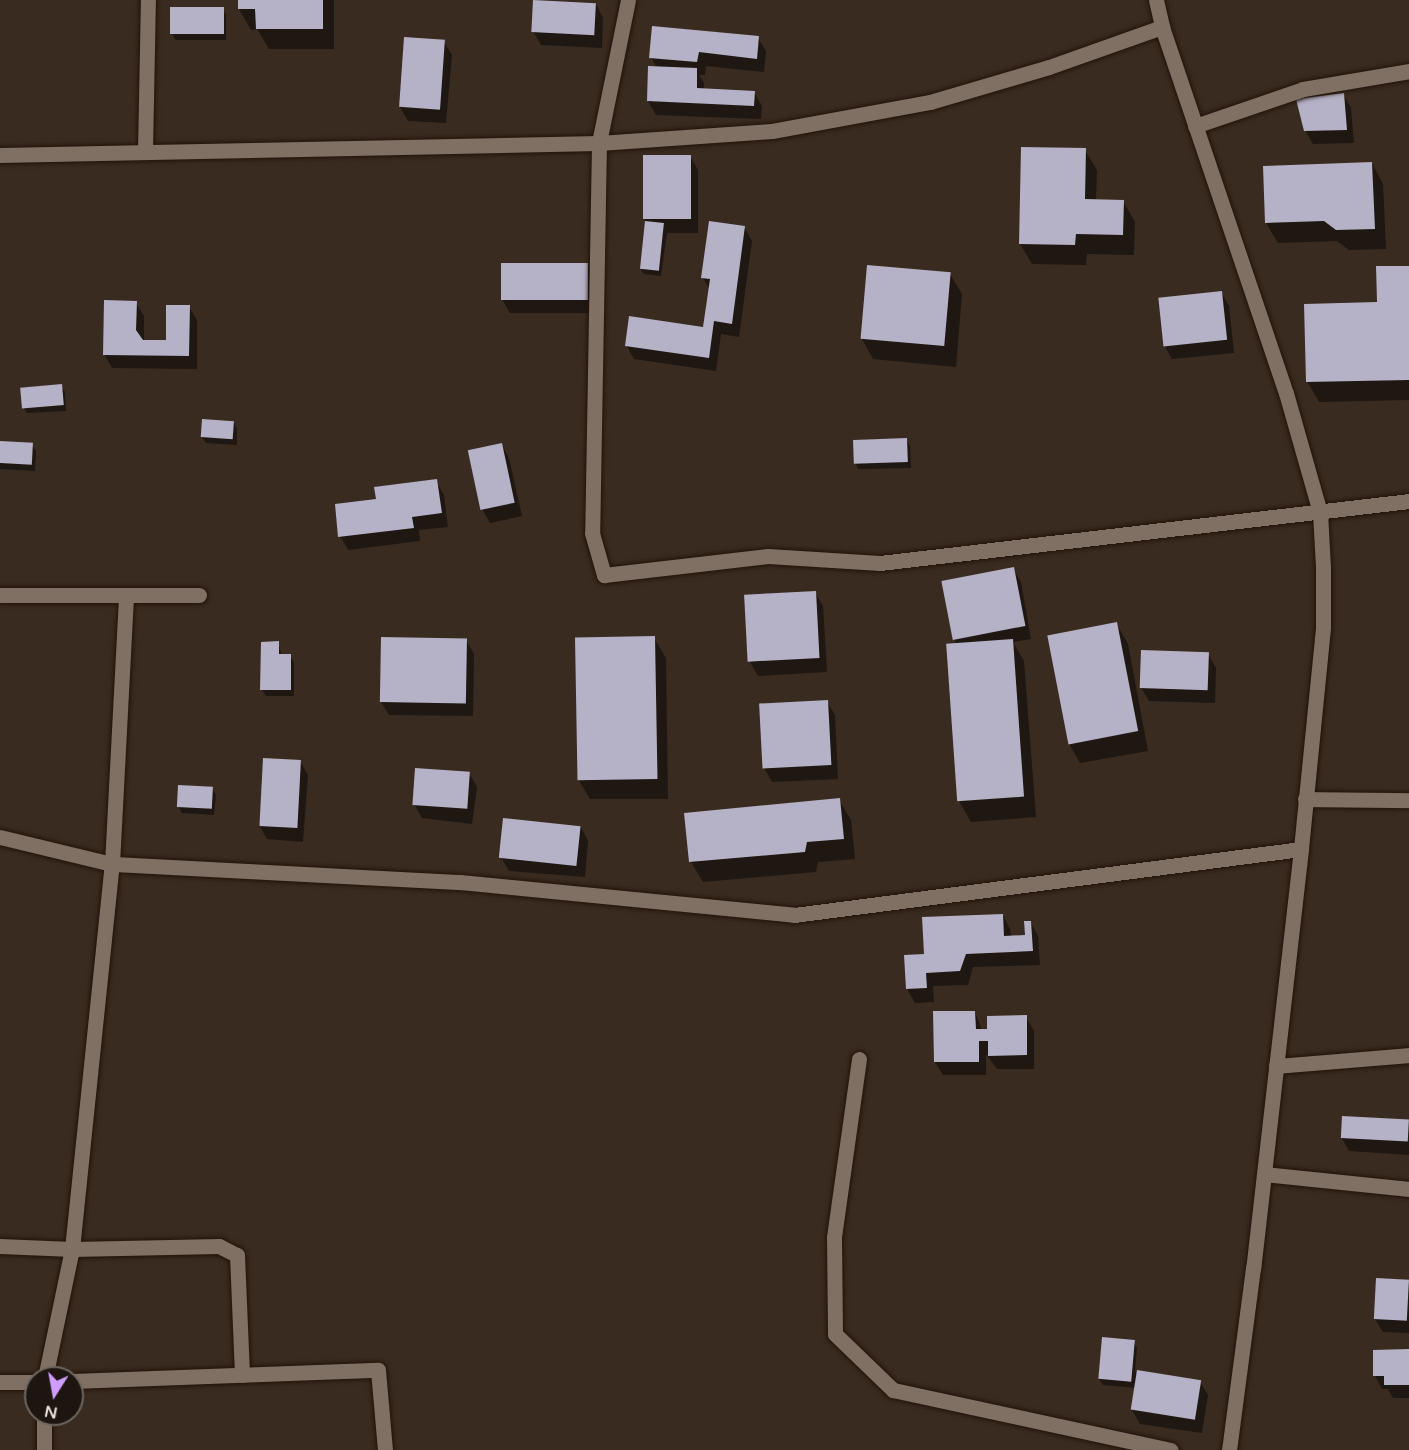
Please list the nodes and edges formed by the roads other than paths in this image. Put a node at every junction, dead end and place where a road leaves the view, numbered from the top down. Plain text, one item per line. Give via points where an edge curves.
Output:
1 (148, 0) edge
2 (628, 0) edge
3 (1156, 0) edge
4 (1162, 27) junction
5 (1409, 71) edge
6 (1195, 126) junction
7 (599, 143) junction
8 (145, 152) junction
9 (0, 155) edge
10 (1409, 501) edge
11 (1320, 512) junction
12 (0, 595) edge
13 (199, 595) dead end
14 (126, 596) junction
15 (1305, 799) junction
16 (1409, 800) edge
17 (0, 837) edge
18 (1301, 849) junction
19 (112, 864) junction
20 (1409, 1055) edge
21 (859, 1059) dead end
22 (1276, 1066) junction
23 (1264, 1174) junction
24 (1409, 1189) edge
25 (0, 1246) edge
26 (72, 1249) junction
27 (48, 1366) edge
28 (242, 1375) junction
29 (84, 1381) edge
30 (0, 1382) edge
31 (24, 1382) edge
32 (44, 1426) edge
33 (44, 1450) edge
34 (385, 1450) edge
35 (1171, 1450) edge
36 (1229, 1450) edge

1 - 8 street
2 - 7 street
3 - 4 street
4 - 6 street
4 - 7 street via 1049,67 930,102 772,131
5 - 6 street via 1303,88
6 - 11 street via 1286,393
7 - 8 street
7 - 11 street via 592,533 604,575 768,556 880,563
8 - 9 street
10 - 11 street
11 - 15 street via 1323,628
12 - 14 street
13 - 14 street
14 - 19 street
15 - 16 street
15 - 18 street
17 - 19 street
18 - 19 street via 794,915 460,882
18 - 22 street
19 - 26 street
20 - 22 street
21 - 35 street via 834,1237 835,1334 893,1390
22 - 23 street
23 - 24 street
23 - 36 street
25 - 26 street
26 - 27 street
26 - 28 street via 219,1246 237,1255
28 - 29 street
28 - 34 street via 378,1370
30 - 31 street
32 - 33 street

